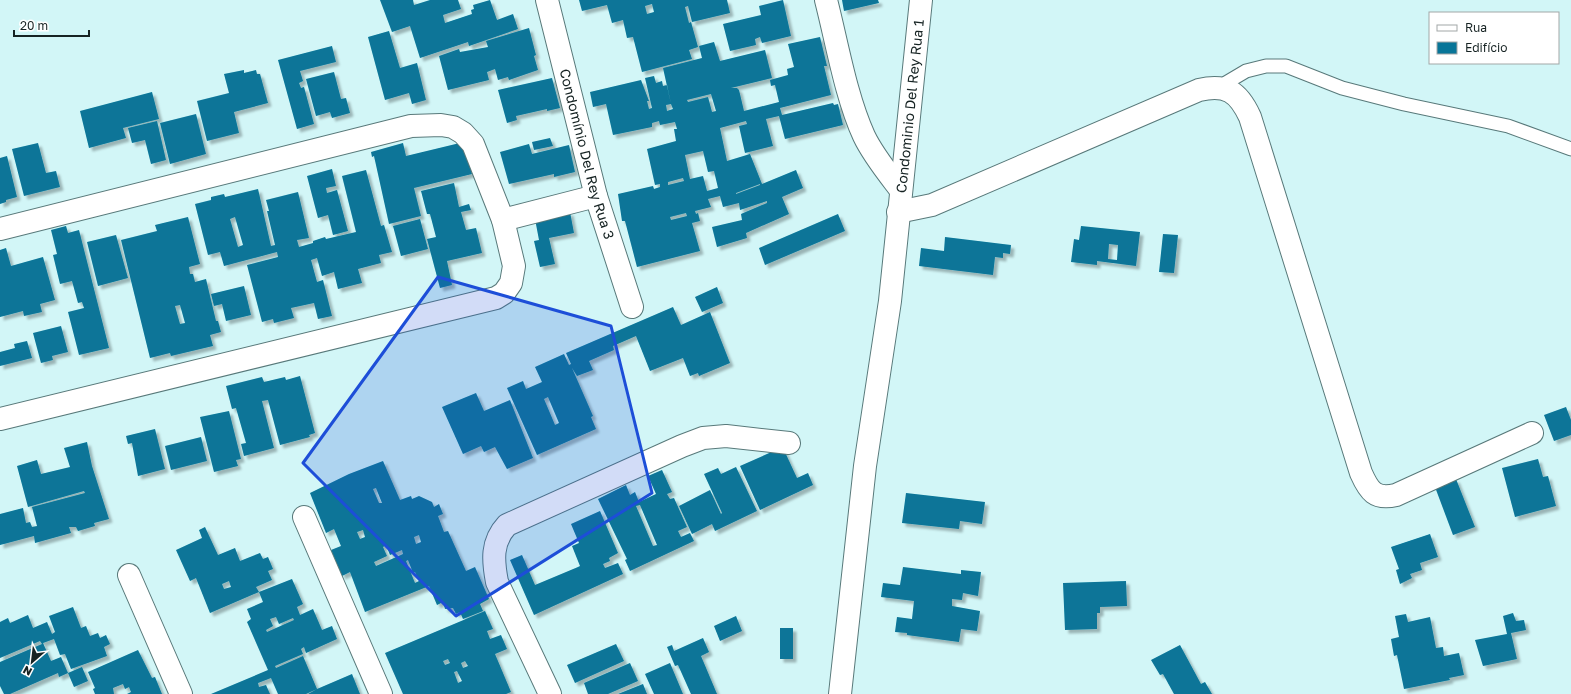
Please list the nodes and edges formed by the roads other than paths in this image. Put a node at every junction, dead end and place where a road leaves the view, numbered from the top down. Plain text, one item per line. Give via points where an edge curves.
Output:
1 (547, 0) edge
2 (826, 0) edge
3 (921, 0) edge
4 (1219, 87) junction
5 (1571, 149) edge
6 (900, 189) junction
7 (596, 196) junction
8 (898, 212) junction
9 (503, 220) junction
10 (0, 229) edge
11 (632, 307) dead end
12 (0, 419) edge
13 (1532, 433) dead end
14 (789, 443) dead end
15 (304, 517) dead end
16 (129, 575) dead end
17 (181, 694) edge
18 (381, 694) edge
19 (550, 694) edge
20 (840, 694) edge

1 - 7 street, Condomínio Del Rey Rua 3
2 - 6 street via 864,137
3 - 6 street, Condominio Del Rey Rua 1
4 - 5 lane via 1246,71 1266,66 1286,66 1342,88 1508,126
4 - 8 street via 1198,90 932,205
4 - 13 street via 1229,90 1239,98 1250,117 1361,473 1368,488 1377,495 1396,495
6 - 8 street, Condominio Del Rey Rua 1
7 - 9 street
7 - 11 street, Condomínio Del Rey Rua 3
8 - 20 street, Condominio Del Rey Rua 1 via 890,301 865,466
9 - 10 street via 473,144 453,127 441,125 411,126
9 - 12 street via 514,274 504,293 496,298
14 - 19 street via 726,436 703,438 507,525 499,534 494,550 493,562 497,582
15 - 18 street
16 - 17 street

